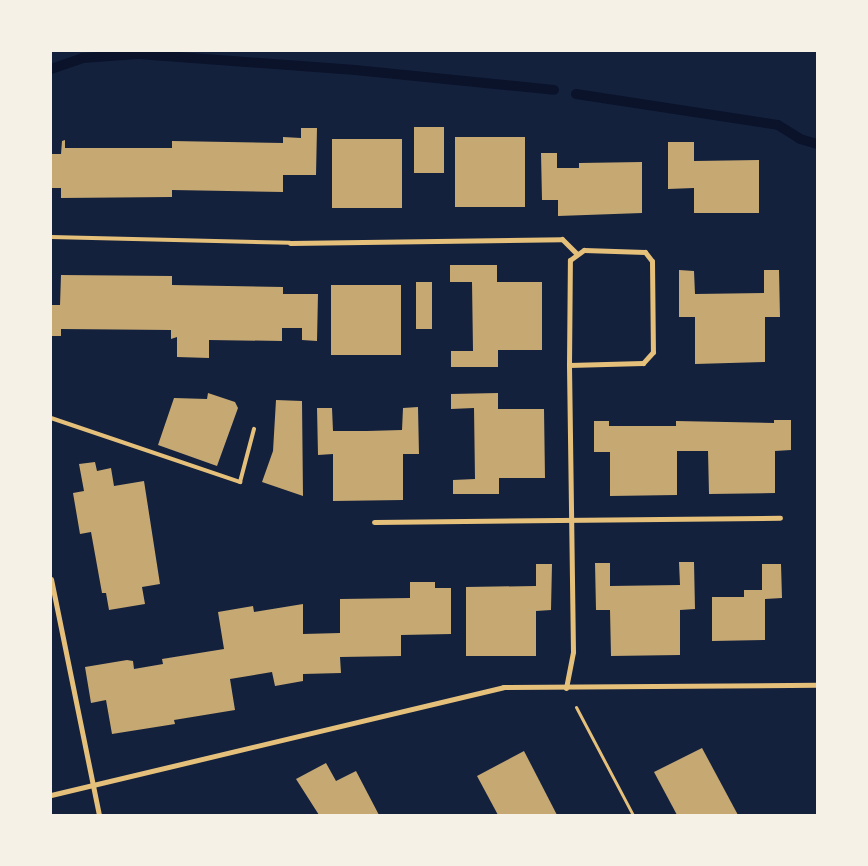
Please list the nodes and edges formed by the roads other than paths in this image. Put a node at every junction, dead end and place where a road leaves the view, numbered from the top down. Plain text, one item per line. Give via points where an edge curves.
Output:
1 (51, 237) edge
2 (290, 243) joint
3 (576, 253) junction
4 (569, 365) junction
5 (51, 418) edge
6 (254, 429) dead end
7 (780, 518) dead end
8 (374, 522) dead end
9 (572, 522) junction
10 (51, 579) edge
11 (817, 685) edge
12 (566, 688) junction
13 (94, 784) junction
14 (51, 795) edge
15 (99, 815) edge

1 - 2 lane
2 - 3 street via 562,239
3 - 4 street via 570,260
3 - 4 street via 584,250 645,252 650,257 653,352 643,363
4 - 9 street
5 - 6 lane via 240,482
7 - 9 street
8 - 9 street
9 - 12 street via 573,652
10 - 13 street
11 - 12 street
12 - 13 street via 503,687
13 - 14 street
13 - 15 street

